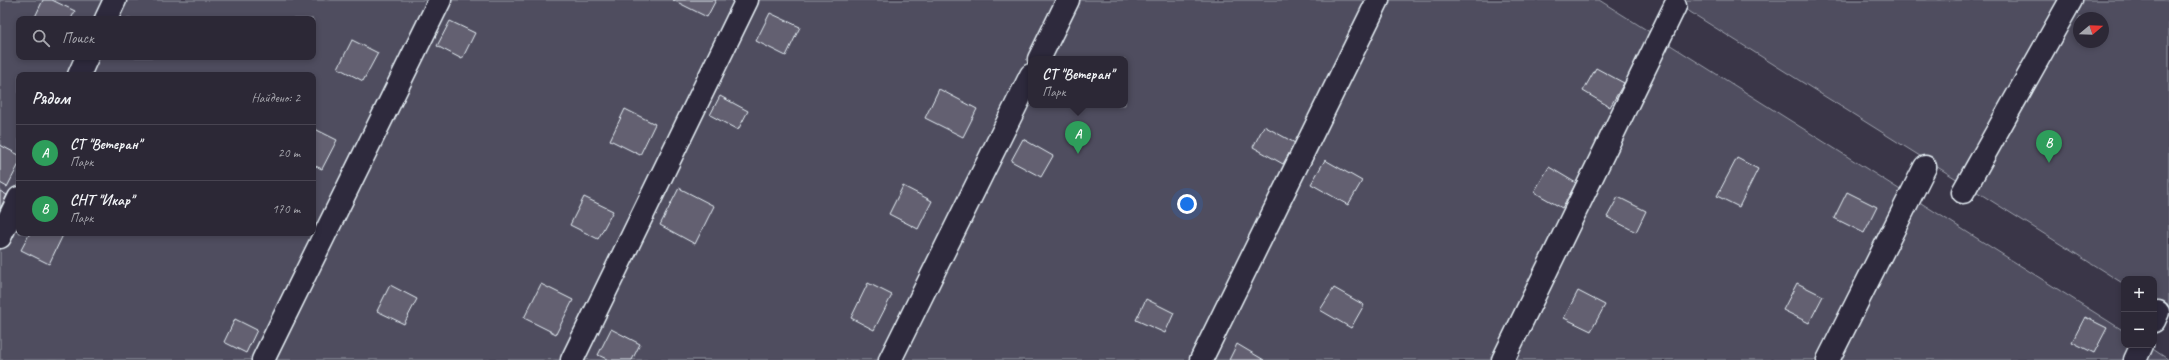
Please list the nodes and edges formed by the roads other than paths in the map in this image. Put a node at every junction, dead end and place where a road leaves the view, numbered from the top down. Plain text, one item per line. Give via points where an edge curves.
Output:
1 (115, 0) edge
2 (440, 0) edge
3 (747, 0) edge
4 (1068, 0) edge
5 (1378, 0) edge
6 (2071, 0) edge
7 (1675, 6) dead end
8 (107, 16) edge
9 (1040, 56) edge
10 (86, 60) edge
11 (80, 72) edge
12 (1028, 81) edge
13 (1925, 167) dead end
14 (1963, 192) dead end
15 (16, 204) edge
16 (0, 237) edge
17 (2141, 348) edge
18 (263, 360) edge
19 (572, 360) edge
20 (890, 360) edge
21 (1201, 360) edge
22 (1503, 360) edge
23 (1828, 360) edge
24 (2135, 360) edge

1 - 8 lane
2 - 18 lane
3 - 19 lane
4 - 9 lane
5 - 21 lane
6 - 14 lane
7 - 22 lane
10 - 11 lane
12 - 20 lane
13 - 23 lane
15 - 16 lane
17 - 24 lane

